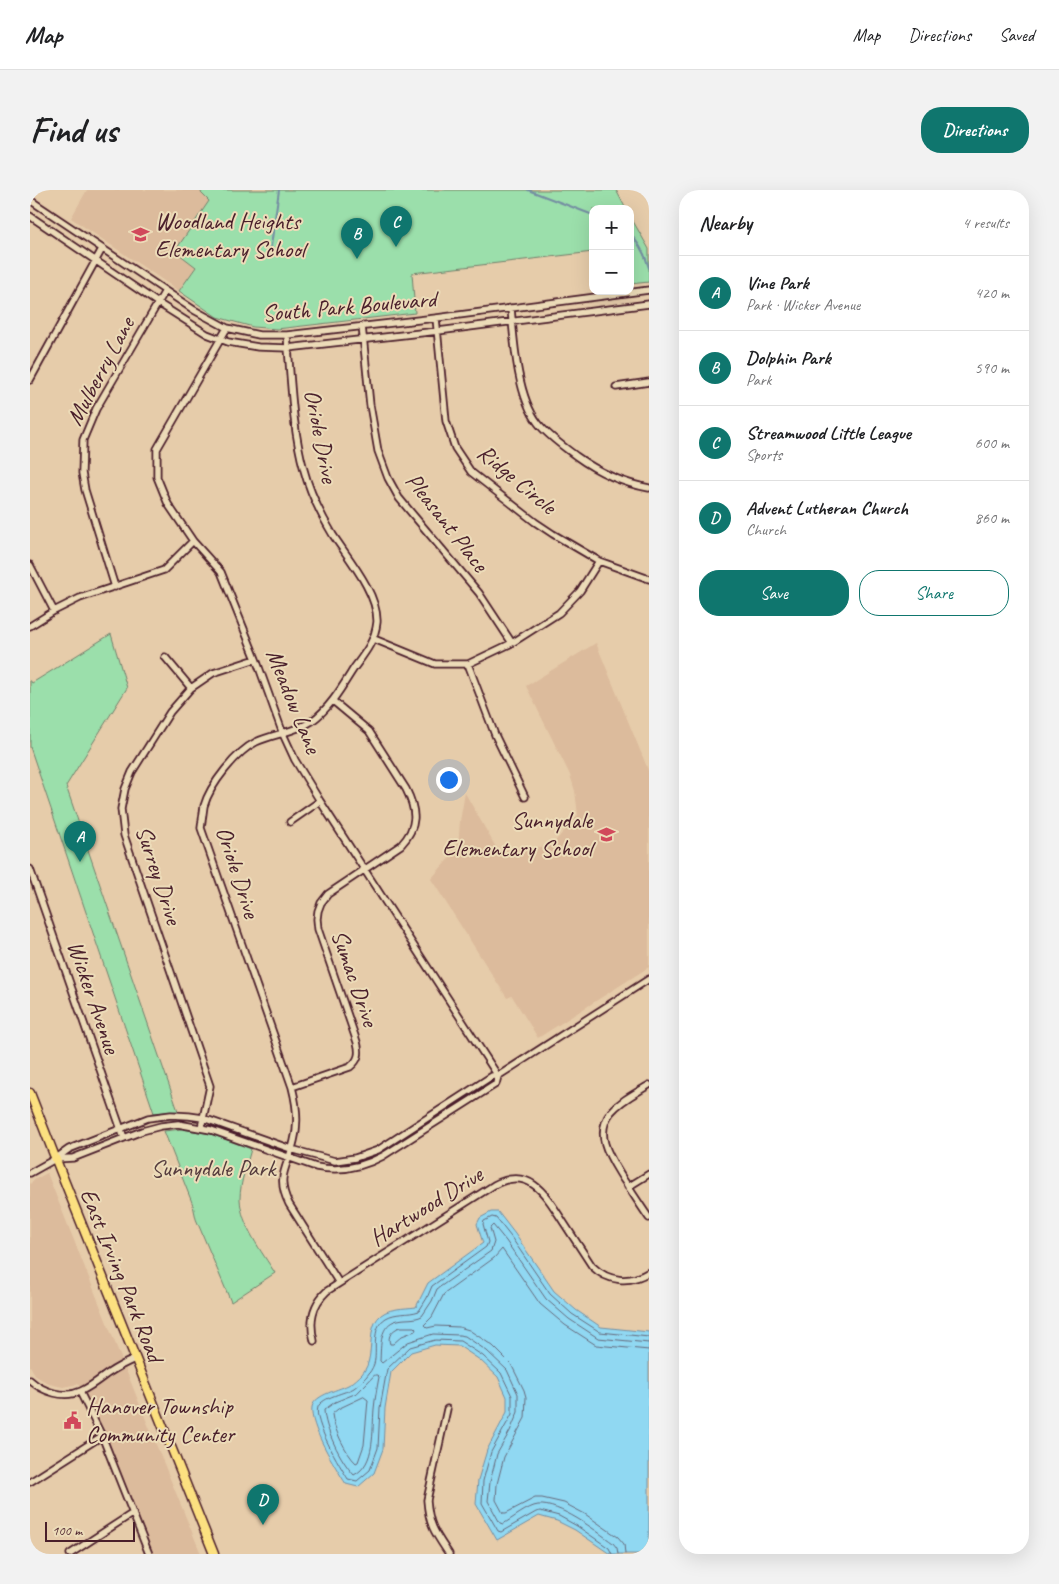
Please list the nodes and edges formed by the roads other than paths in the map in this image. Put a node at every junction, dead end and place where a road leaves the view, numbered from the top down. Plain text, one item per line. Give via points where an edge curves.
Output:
1 (30, 200) edge
2 (37, 205) junction
3 (30, 216) edge
4 (102, 249) junction
5 (95, 261) junction
6 (649, 290) edge
7 (165, 292) junction
8 (158, 303) junction
9 (649, 304) edge
10 (511, 308) junction
11 (436, 318) junction
12 (512, 322) junction
13 (362, 326) junction
14 (227, 328) junction
15 (438, 331) junction
16 (287, 335) junction
17 (220, 340) junction
18 (363, 340) junction
19 (288, 348) junction
20 (30, 380) edge
21 (649, 382) edge
22 (616, 387) dead end
23 (649, 488) edge
24 (193, 541) junction
25 (599, 560) junction
26 (30, 565) edge
27 (649, 579) edge
28 (115, 587) junction
29 (54, 611) junction
30 (30, 626) edge
31 (374, 639) junction
32 (512, 643) junction
33 (165, 657) dead end
34 (256, 660) junction
35 (468, 664) junction
36 (191, 688) junction
37 (333, 701) junction
38 (283, 734) junction
39 (525, 796) dead end
40 (320, 801) junction
41 (290, 822) dead end
42 (30, 869) edge
43 (365, 870) junction
44 (649, 978) edge
45 (498, 1076) junction
46 (649, 1085) edge
47 (292, 1087) junction
48 (30, 1092) edge
49 (203, 1118) junction
50 (201, 1128) junction
51 (120, 1129) junction
52 (124, 1138) junction
53 (291, 1149) junction
54 (288, 1158) junction
55 (55, 1159) junction
56 (30, 1173) edge
57 (649, 1174) edge
58 (628, 1187) junction
59 (649, 1218) edge
60 (649, 1272) edge
61 (339, 1283) junction
62 (314, 1341) dead end
63 (135, 1358) junction
64 (30, 1380) edge
65 (80, 1392) junction
66 (446, 1409) dead end
67 (102, 1436) junction
68 (30, 1482) edge
69 (133, 1513) junction
70 (70, 1554) edge
71 (149, 1554) edge
72 (214, 1554) edge
73 (449, 1554) edge

1 - 2 street, South Park Boulevard
2 - 3 street
2 - 4 street, South Park Boulevard
3 - 5 street, South Park Boulevard
4 - 5 street
4 - 7 street, South Park Boulevard
5 - 8 street, South Park Boulevard
5 - 20 street
6 - 10 street, South Park Boulevard
7 - 8 street, Mulberry Lane
7 - 14 street, South Park Boulevard
8 - 17 street, South Park Boulevard
8 - 28 street, Mulberry Lane via 96,409 83,440 85,490
9 - 12 street, South Park Boulevard
10 - 11 street, South Park Boulevard
10 - 12 street
11 - 13 street, South Park Boulevard
11 - 15 street, Ridge Circle
12 - 15 street, South Park Boulevard
12 - 23 street via 520,379 525,398 538,423 588,465 629,484
13 - 16 street, South Park Boulevard
13 - 18 street, Pleasant Place
14 - 16 street, South Park Boulevard via 259,335
14 - 17 street, Meadow Lane
15 - 18 street, South Park Boulevard
15 - 25 street, Ridge Circle via 446,421 455,448 471,472 534,522
16 - 19 street, Oriole Drive
17 - 19 street, South Park Boulevard via 258,347
17 - 24 street, Meadow Lane via 156,449 157,477 168,504
18 - 19 street, South Park Boulevard
18 - 32 street, Pleasant Place via 378,451 388,478 399,498 479,593
19 - 31 street, Oriole Drive via 304,470 322,515 372,596 377,620
21 - 22 street
24 - 28 street via 164,570
24 - 34 street, Meadow Lane via 221,572
25 - 27 street, Ridge Circle
25 - 32 street via 580,591 559,613
26 - 29 street
28 - 29 street via 80,598
29 - 30 street
31 - 35 street via 435,664
31 - 37 street, Oriole Drive
32 - 35 street
33 - 36 street
34 - 36 street, Surrey Drive via 213,673
34 - 38 street, Meadow Lane
35 - 39 street via 495,735
36 - 49 street, Surrey Drive via 170,712 132,772 123,798 122,819 126,841 210,1086
37 - 38 street, Oriole Drive via 311,721
37 - 43 street, Sumac Drive via 369,731 406,789 415,811 409,836 394,851
38 - 40 street, Meadow Lane
38 - 47 street, Oriole Drive via 255,742 235,757 217,780 205,805 201,828
40 - 41 street
40 - 43 street, Meadow Lane
42 - 51 street, Wicker Avenue
43 - 45 street, Meadow Lane
43 - 47 street, Sumac Drive via 328,894 321,903 317,919 358,1042 358,1057 350,1067
44 - 45 street
45 - 53 street via 492,1076 388,1144 365,1155 335,1160
45 - 54 street via 496,1084 368,1163 333,1170
46 - 58 street via 618,1105 604,1125 607,1151
47 - 53 street, Oriole Drive via 297,1123
48 - 55 main road, East Irving Park Road
49 - 50 street, Surrey Drive
49 - 51 street via 162,1116
49 - 53 street
50 - 52 street via 166,1125
50 - 54 street
51 - 52 street, Wicker Avenue
51 - 55 street via 69,1149
52 - 55 street via 73,1158
53 - 54 street, Oriole Drive
54 - 61 street, Oriole Drive via 282,1175 285,1196
55 - 56 street
55 - 63 main road, East Irving Park Road
57 - 58 street
58 - 59 street
60 - 61 street, Hartwood Drive via 620,1280 598,1271 544,1192 530,1182 514,1179 494,1185
61 - 62 street, Hartwood Drive via 324,1294 314,1309 311,1326
63 - 65 street
63 - 72 main road, East Irving Park Road
64 - 65 street via 42,1389 58,1394
65 - 67 street
66 - 73 street via 427,1500 433,1530
67 - 68 street
67 - 69 street
69 - 70 street
69 - 71 street

